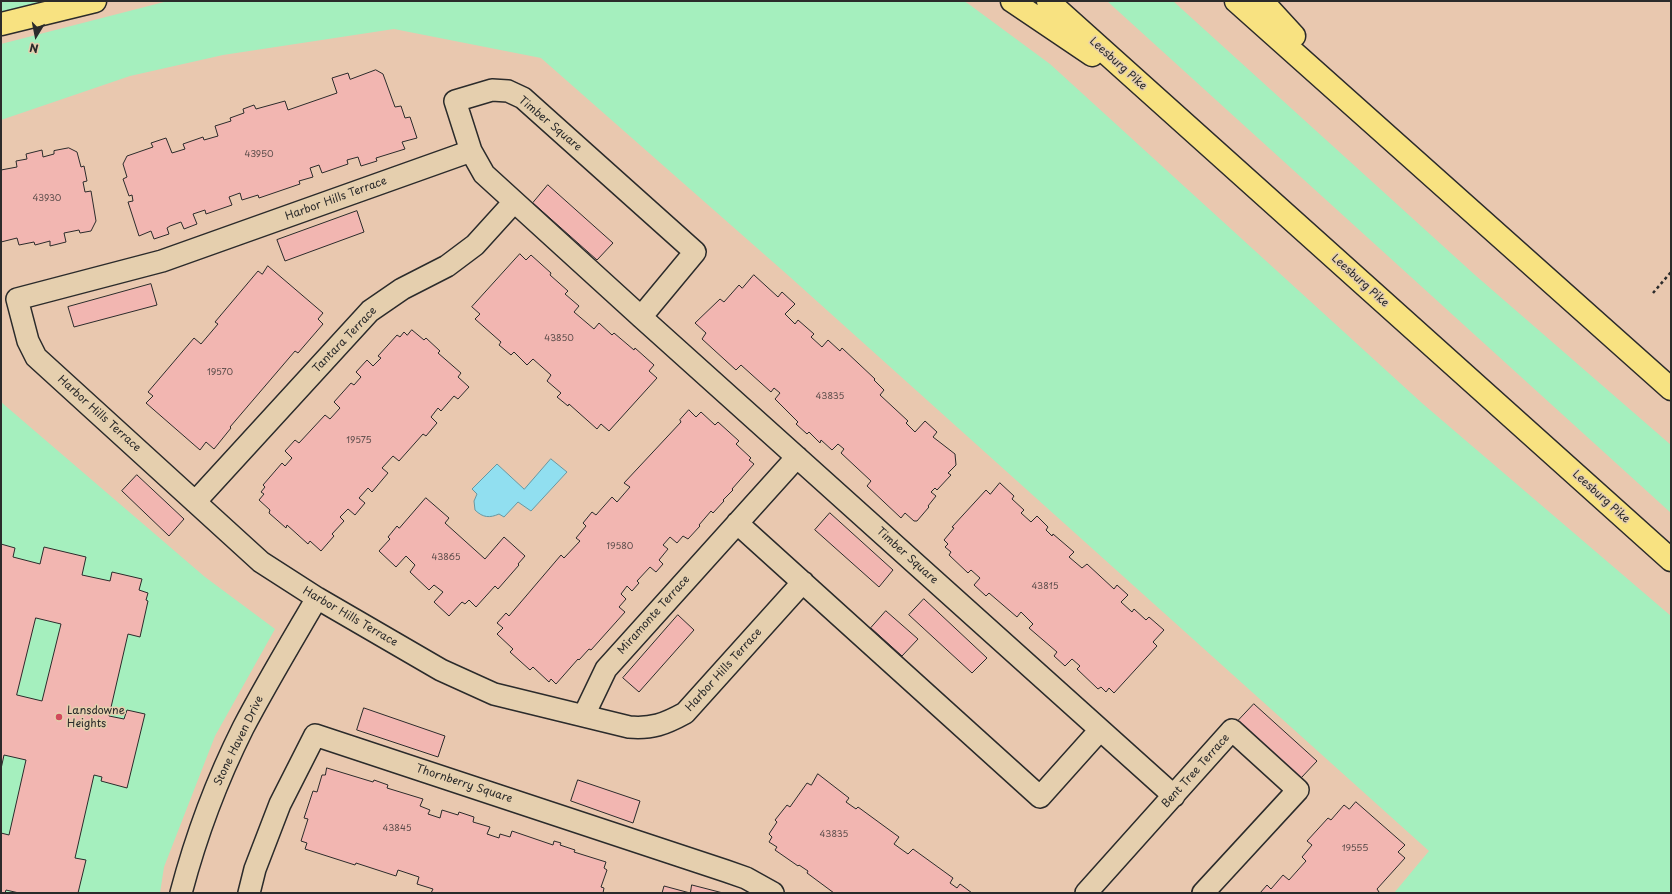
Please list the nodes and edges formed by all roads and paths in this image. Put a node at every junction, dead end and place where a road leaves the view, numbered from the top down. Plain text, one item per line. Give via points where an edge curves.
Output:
1 (95, 1) edge
2 (1012, 1) edge
3 (1048, 1) edge
4 (1236, 1) edge
5 (1262, 1) edge
6 (1, 24) edge
7 (1158, 100) junction
8 (1368, 118) junction
9 (471, 151) junction
10 (514, 202) junction
11 (1671, 272) edge
12 (1653, 293) dead end
13 (641, 317) junction
14 (1671, 389) edge
15 (797, 457) junction
16 (195, 502) junction
17 (737, 523) junction
18 (1671, 560) edge
19 (803, 582) junction
20 (317, 598) junction
21 (584, 715) junction
22 (1100, 730) junction
23 (1174, 796) junction
24 (181, 893) edge
25 (249, 893) edge
26 (773, 893) edge
27 (1086, 893) edge
28 (1203, 893) edge

1 - 6 highway
2 - 7 highway
3 - 7 highway, Leesburg Pike
4 - 8 highway
5 - 8 highway
7 - 18 highway, Leesburg Pike
8 - 14 highway
9 - 10 street, Timber Square via 484,174
9 - 13 street, Timber Square via 456,101 492,90 508,91 523,98 695,252
9 - 16 street, Harbor Hills Terrace via 162,261 17,299 28,341 36,357
10 - 13 street, Timber Square
10 - 16 street, Tantara Terrace via 475,245 453,262 402,289 370,311
11 - 12 path
13 - 15 street, Timber Square
15 - 17 street, Miramonte Terrace
15 - 22 street, Timber Square
16 - 20 street, Harbor Hills Terrace via 261,562
17 - 19 street
17 - 21 street, Miramonte Terrace via 606,669
19 - 21 street, Harbor Hills Terrace via 685,712 667,723 629,728
19 - 22 street via 1040,796
20 - 21 street, Harbor Hills Terrace via 441,670 494,694
20 - 24 street, Stone Haven Drive via 243,728 213,795 188,865
22 - 23 street, Timber Square
23 - 27 street, Bent Tree Terrace
23 - 28 street, Bent Tree Terrace via 1232,730 1298,790
25 - 26 street, Thornberry Square via 255,869 280,804 315,734 726,871 746,878

